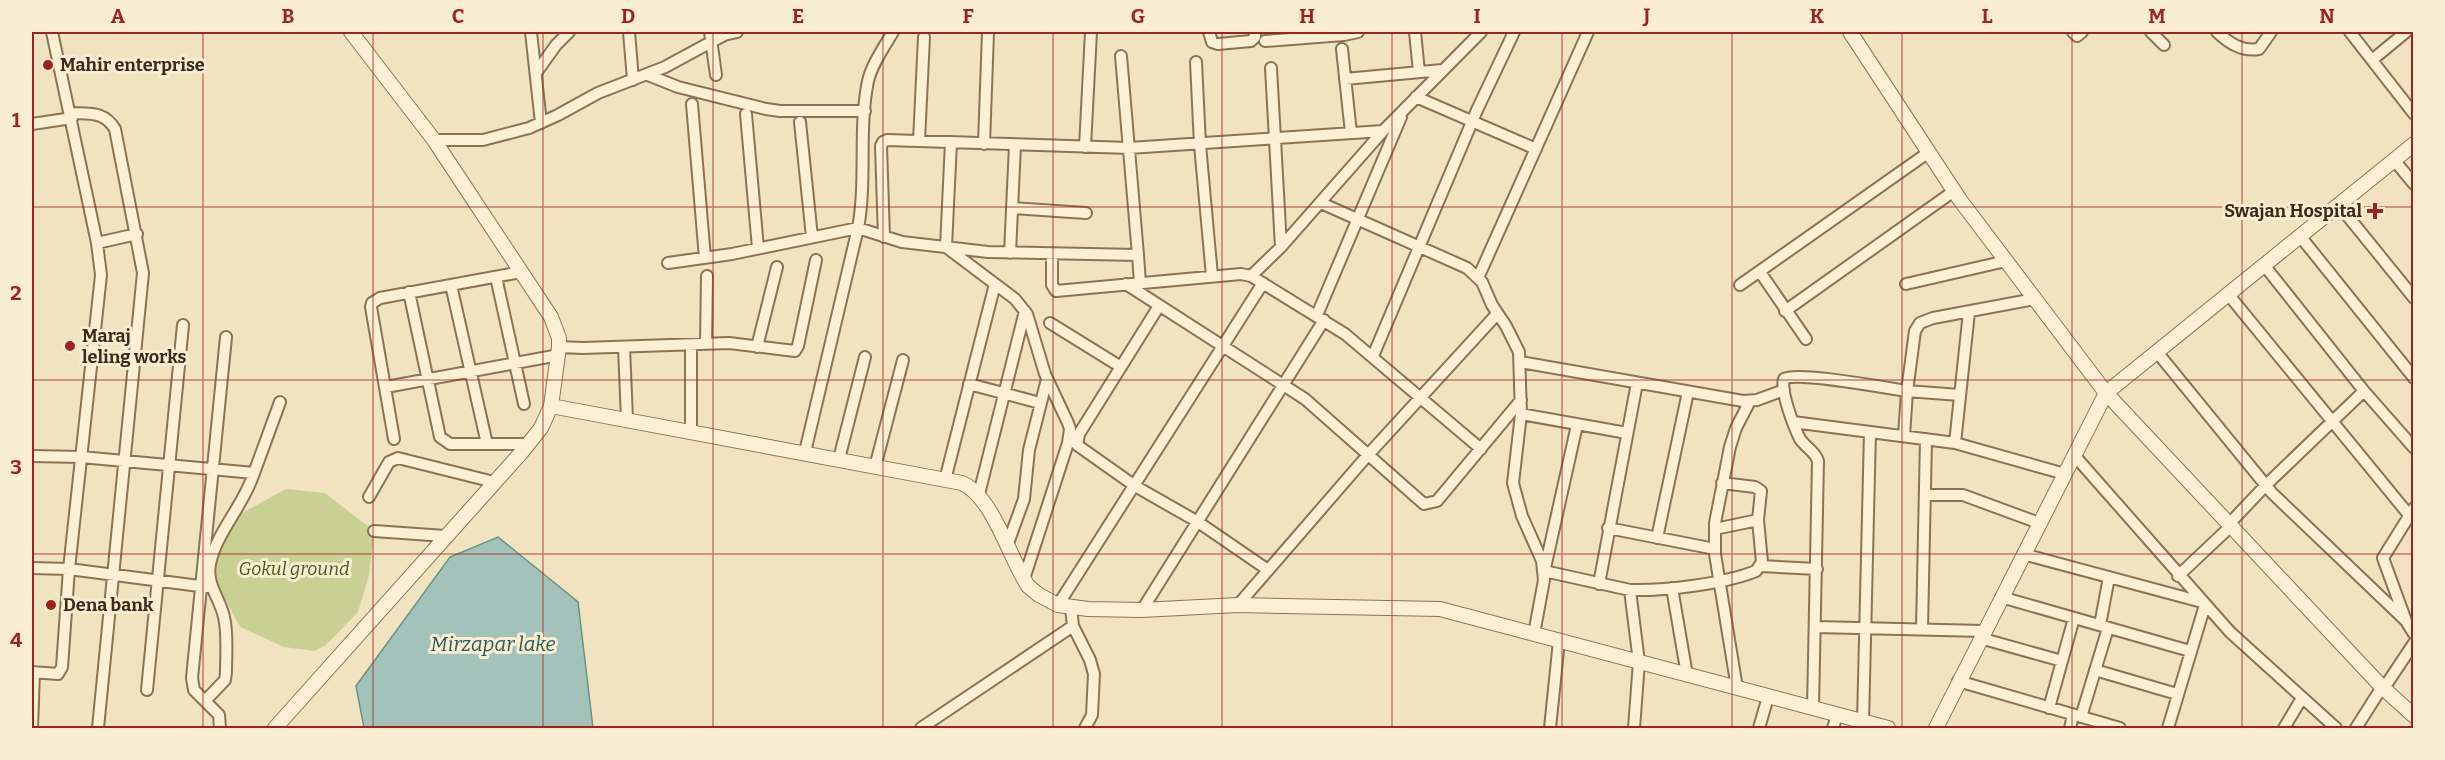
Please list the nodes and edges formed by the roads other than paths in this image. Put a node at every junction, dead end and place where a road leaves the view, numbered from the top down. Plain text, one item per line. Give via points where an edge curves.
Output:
1 (52, 32) edge
2 (351, 32) edge
3 (531, 32) edge
4 (570, 32) edge
5 (629, 32) edge
6 (737, 32) edge
7 (893, 32) edge
8 (988, 32) edge
9 (1091, 32) edge
10 (1209, 32) edge
11 (1255, 32) edge
12 (1358, 32) edge
13 (1415, 32) edge
14 (1481, 32) edge
15 (1514, 32) edge
16 (1588, 32) edge
17 (1850, 32) edge
18 (2073, 32) edge
19 (2082, 32) edge
20 (2151, 32) edge
21 (2217, 32) edge
22 (2271, 32) edge
23 (2350, 32) edge
24 (2406, 32) edge
25 (724, 33) edge
26 (1295, 36) edge
27 (711, 37) edge
28 (886, 37) edge
29 (924, 37) dead end
30 (1265, 40) dead end
31 (2414, 40) edge
32 (2164, 45) dead end
33 (1342, 49) dead end
34 (1121, 56) dead end
35 (2372, 60) junction
36 (1196, 62) dead end
37 (1270, 68) dead end
38 (1442, 70) junction
39 (1419, 72) junction
40 (536, 73) junction
41 (648, 75) junction
42 (716, 75) dead end
43 (1345, 79) junction
44 (633, 80) junction
45 (1416, 97) junction
46 (692, 104) dead end
47 (1403, 110) junction
48 (865, 111) junction
49 (746, 114) dead end
50 (2414, 114) edge
51 (71, 115) junction
52 (800, 122) dead end
53 (1472, 122) junction
54 (541, 123) junction
55 (32, 124) edge
56 (1383, 131) junction
57 (1351, 133) junction
58 (1275, 138) junction
59 (434, 140) junction
60 (920, 141) junction
61 (951, 142) junction
62 (984, 144) junction
63 (1015, 144) junction
64 (1200, 144) junction
65 (2414, 144) edge
66 (1086, 147) junction
67 (1129, 148) junction
68 (1536, 149) junction
69 (1929, 152) junction
70 (2394, 160) junction
71 (2414, 184) edge
72 (1954, 191) junction
73 (1321, 203) junction
74 (2338, 204) junction
75 (1012, 208) junction
76 (1086, 213) dead end
77 (1357, 219) junction
78 (858, 228) junction
79 (137, 234) junction
80 (2300, 236) junction
81 (812, 237) junction
82 (884, 237) junction
83 (97, 243) junction
84 (1420, 246) junction
85 (946, 247) junction
86 (1281, 247) junction
87 (758, 248) junction
88 (1010, 253) junction
89 (1052, 254) junction
90 (1138, 255) junction
91 (705, 258) junction
92 (816, 260) dead end
93 (2006, 261) junction
94 (668, 263) dead end
95 (2264, 265) junction
96 (777, 267) dead end
97 (520, 272) junction
98 (1760, 272) junction
99 (496, 276) junction
100 (707, 276) dead end
101 (1212, 276) junction
102 (1251, 276) junction
103 (1478, 278) junction
104 (1140, 283) junction
105 (1263, 283) junction
106 (995, 284) junction
107 (1126, 284) junction
108 (1906, 284) dead end
109 (451, 285) junction
110 (1740, 285) dead end
111 (409, 292) junction
112 (2228, 294) junction
113 (2414, 298) edge
114 (2035, 299) junction
115 (1159, 306) junction
116 (1785, 310) junction
117 (1025, 312) junction
118 (1969, 312) junction
119 (1497, 314) junction
120 (1320, 317) junction
121 (1050, 323) dead end
122 (183, 325) dead end
123 (226, 337) dead end
124 (1806, 339) dead end
125 (706, 344) junction
126 (691, 345) junction
127 (1222, 346) junction
128 (624, 347) junction
129 (757, 347) junction
130 (559, 351) junction
131 (2157, 352) junction
132 (1373, 356) junction
133 (865, 357) dead end
134 (903, 360) dead end
135 (515, 362) junction
136 (1520, 362) junction
137 (1121, 367) junction
138 (470, 370) junction
139 (428, 378) junction
140 (2414, 378) edge
141 (1047, 379) junction
142 (1637, 383) junction
143 (969, 384) junction
144 (1282, 385) junction
145 (386, 387) junction
146 (1784, 390) junction
147 (1907, 391) junction
148 (2364, 391) junction
149 (1689, 392) junction
150 (1005, 393) junction
151 (2106, 393) junction
152 (1960, 395) junction
153 (1419, 399) junction
154 (1521, 400) junction
155 (1750, 401) junction
156 (280, 402) dead end
157 (1040, 403) junction
158 (524, 404) dead end
159 (551, 405) junction
160 (1521, 414) junction
161 (627, 419) junction
162 (1793, 422) junction
163 (2331, 422) junction
164 (1577, 424) junction
165 (690, 430) junction
166 (1870, 432) junction
167 (1627, 433) junction
168 (1904, 436) junction
169 (394, 439) dead end
170 (1926, 439) junction
171 (1955, 443) junction
172 (487, 444) junction
173 (524, 448) junction
174 (1481, 448) junction
175 (2414, 448) edge
176 (805, 452) junction
177 (2074, 455) junction
178 (32, 456) edge
179 (1367, 456) junction
180 (81, 457) junction
181 (839, 459) junction
182 (124, 461) junction
183 (169, 465) junction
184 (875, 467) junction
185 (213, 469) junction
186 (254, 473) junction
187 (2065, 474) junction
188 (945, 480) junction
189 (494, 482) junction
190 (1722, 483) junction
191 (2266, 485) junction
192 (1135, 486) junction
193 (980, 494) junction
194 (1925, 495) junction
195 (369, 497) dead end
196 (2411, 512) edge
197 (1758, 520) junction
198 (1198, 522) junction
199 (2039, 523) junction
200 (2230, 525) junction
201 (1608, 528) junction
202 (1715, 530) junction
203 (374, 531) dead end
204 (445, 536) junction
205 (1658, 538) junction
206 (1007, 546) junction
207 (1715, 549) junction
208 (2023, 554) junction
209 (1761, 566) junction
210 (32, 568) edge
211 (69, 569) junction
212 (1817, 569) junction
213 (1268, 570) junction
214 (1544, 571) junction
215 (113, 576) junction
216 (2178, 576) junction
217 (2109, 577) junction
218 (1024, 579) junction
219 (1719, 580) junction
220 (158, 582) junction
221 (1599, 584) junction
222 (206, 587) junction
223 (1672, 588) junction
224 (1630, 590) junction
225 (2001, 597) junction
226 (2204, 604) junction
227 (1238, 605) junction
228 (1065, 606) junction
229 (1142, 610) junction
230 (2074, 618) junction
231 (2406, 621) junction
232 (1073, 626) junction
233 (2104, 626) junction
234 (1815, 627) junction
235 (1864, 628) junction
236 (1922, 629) junction
237 (1534, 634) junction
238 (2414, 634) edge
239 (1982, 635) junction
240 (1559, 641) junction
241 (2414, 644) edge
242 (2190, 651) junction
243 (2062, 661) junction
244 (1640, 662) junction
245 (2096, 670) junction
246 (33, 672) edge
247 (1687, 675) junction
248 (1958, 681) junction
249 (2383, 687) junction
250 (1737, 688) junction
251 (147, 690) dead end
252 (2177, 694) junction
253 (1768, 697) junction
254 (2302, 698) junction
255 (206, 701) junction
256 (1813, 708) junction
257 (2049, 708) junction
258 (2077, 716) junction
259 (2414, 716) edge
260 (1835, 722) edge
261 (1863, 722) junction
262 (927, 727) edge
263 (33, 729) edge
264 (98, 729) edge
265 (220, 729) edge
266 (276, 729) edge
267 (1085, 729) edge
268 (1550, 729) edge
269 (1634, 729) edge
270 (1759, 729) edge
271 (1888, 729) edge
272 (1936, 729) edge
273 (2070, 729) edge
274 (2120, 729) edge
275 (2168, 729) edge
276 (2284, 729) edge
277 (2336, 729) edge
278 (2356, 729) edge

1 - 51 street
2 - 59 street
3 - 40 street
4 - 40 street via 555,45
5 - 44 street
6 - 25 street
7 - 28 street
8 - 62 street
9 - 66 street
10 - 11 street via 1212,42 1218,44 1251,41
12 - 26 street
13 - 39 street
14 - 38 street
15 - 53 street
16 - 68 street
17 - 69 street
18 - 19 street via 2077,36
20 - 32 street
21 - 22 street via 2229,43 2251,50 2259,49
23 - 35 street
24 - 31 street
24 - 35 street
25 - 27 street
26 - 30 street
27 - 41 street
27 - 42 street
28 - 48 street via 868,80
29 - 60 street
33 - 43 street
34 - 67 street
35 - 50 street
36 - 64 street
37 - 58 street
38 - 39 street
38 - 45 street
39 - 43 street
40 - 54 street
41 - 44 street
41 - 48 street via 678,87 766,109
43 - 57 street
44 - 54 street via 598,93
45 - 47 street
45 - 53 street
46 - 91 street
47 - 56 street
47 - 77 street
48 - 78 street
49 - 87 street
51 - 55 street
51 - 79 street via 99,114 115,129
51 - 83 street
52 - 81 street
53 - 68 street
53 - 84 street
54 - 59 street via 493,138
56 - 57 street
56 - 73 street
57 - 58 street
58 - 64 street
58 - 86 street
59 - 97 street
60 - 61 street
60 - 82 street via 881,143
61 - 62 street
61 - 85 street
62 - 63 street
63 - 66 street
63 - 75 street
64 - 67 street
64 - 101 street
65 - 70 street
66 - 67 street
67 - 90 street
68 - 103 street
69 - 72 street
69 - 98 street
70 - 71 street
70 - 74 street
72 - 93 street
72 - 116 street
73 - 77 street
73 - 86 street
74 - 80 street
74 - 113 street
75 - 76 street
75 - 88 street
77 - 84 street
77 - 120 street
78 - 81 street
78 - 82 street
78 - 176 street
79 - 83 street
79 - 182 street via 143,273
80 - 95 street
80 - 140 street
81 - 87 street
82 - 85 street via 902,243
83 - 180 street via 100,275
84 - 103 street via 1467,268
84 - 132 street
85 - 88 street
85 - 106 street
86 - 102 street
87 - 91 street
88 - 89 street
89 - 90 street
89 - 107 street via 1052,285 1056,291
90 - 104 street
91 - 94 street
92 - 129 street via 798,346 791,352
93 - 108 street
93 - 114 street
95 - 112 street
95 - 148 street
96 - 129 street
97 - 99 street
97 - 130 street via 551,316
98 - 110 street
98 - 116 street
99 - 109 street
99 - 135 street
100 - 125 street
101 - 102 street
101 - 104 street
102 - 105 street
103 - 119 street
104 - 107 street
105 - 120 street
105 - 127 street
106 - 117 street
106 - 143 street
107 - 115 street
109 - 111 street
109 - 138 street
111 - 139 street
111 - 145 street via 380,298 371,307
112 - 131 street
112 - 163 street
114 - 118 street
114 - 151 street
115 - 127 street
115 - 137 street
116 - 124 street
117 - 141 street
117 - 150 street
118 - 147 street via 1925,321 1916,327
118 - 152 street
119 - 136 street via 1516,344
119 - 153 street
120 - 132 street
120 - 144 street
121 - 137 street
122 - 183 street
123 - 185 street
125 - 126 street
125 - 129 street
126 - 128 street
126 - 165 street
127 - 144 street
127 - 192 street
128 - 130 street
128 - 161 street
130 - 135 street
130 - 159 street
131 - 151 street
131 - 191 street
132 - 153 street
133 - 181 street
134 - 184 street
135 - 138 street
135 - 158 street
136 - 142 street
136 - 154 street
137 - 192 street via 1076,442 1083,451
138 - 139 street
138 - 172 street
139 - 145 street
139 - 172 street via 440,437 450,444
141 - 157 street
141 - 218 street via 1068,423 1070,436
142 - 149 street
142 - 167 street
143 - 150 street
143 - 188 street
144 - 179 street via 1305,399
144 - 198 street
145 - 169 street
146 - 147 street via 1784,379 1794,376
146 - 155 street
146 - 162 street
147 - 152 street
147 - 168 street
148 - 163 street
148 - 175 street
149 - 155 street
149 - 205 street
150 - 157 street
150 - 193 street
151 - 177 street
151 - 200 street
152 - 171 street
153 - 174 street
153 - 179 street
154 - 160 street
154 - 174 street
155 - 190 street via 1736,428
156 - 186 street
157 - 206 street via 1027,459 1024,499
159 - 161 street
159 - 173 street via 541,428
160 - 164 street
160 - 214 street via 1514,491
161 - 165 street
162 - 166 street
162 - 212 street via 1818,461
163 - 191 street
163 - 196 street
164 - 167 street
164 - 214 street
165 - 176 street
166 - 168 street
166 - 235 street
167 - 201 street
168 - 170 street
170 - 171 street
170 - 194 street
171 - 187 street
172 - 173 street
173 - 189 street
174 - 179 street via 1437,501 1429,505 1420,502
176 - 181 street
177 - 187 street
177 - 216 street
178 - 180 street
179 - 213 street
180 - 182 street
180 - 211 street
181 - 184 street
182 - 183 street
182 - 215 street
183 - 185 street
183 - 220 street
184 - 188 street
185 - 186 street
185 - 222 street
186 - 222 street via 212,556
187 - 199 street
188 - 193 street via 962,483
189 - 195 street via 398,458 389,462
189 - 204 street
190 - 197 street via 1759,488
190 - 202 street
191 - 200 street
191 - 231 street
192 - 198 street
192 - 228 street
193 - 206 street
194 - 199 street via 1963,495
194 - 236 street
196 - 231 street via 2383,558
197 - 202 street
197 - 209 street
198 - 213 street
198 - 229 street
199 - 208 street
200 - 216 street
200 - 249 street
201 - 205 street
201 - 221 street
202 - 207 street
203 - 204 street
204 - 266 street
205 - 207 street
206 - 218 street
207 - 219 street
208 - 217 street
208 - 225 street
209 - 212 street
209 - 219 street via 1751,573
210 - 211 street
211 - 215 street
211 - 246 street via 61,671 54,675
212 - 234 street
213 - 227 street
214 - 221 street
214 - 237 street
215 - 220 street
215 - 264 street
216 - 226 street
217 - 226 street
217 - 233 street
218 - 228 street via 1039,595
219 - 223 street
219 - 250 street
220 - 222 street
220 - 251 street
221 - 224 street
222 - 255 street via 192,678 194,690
222 - 255 street via 224,614 226,672 225,680
223 - 224 street
223 - 247 street
224 - 244 street
225 - 230 street
225 - 239 street
226 - 242 street
226 - 254 street
227 - 229 street
227 - 237 street via 1440,609
228 - 229 street
228 - 232 street
230 - 233 street
230 - 243 street
231 - 238 street
232 - 262 street
232 - 267 street via 1094,674 1092,715
233 - 242 street
233 - 245 street
234 - 235 street
234 - 256 street
235 - 236 street
235 - 261 street
236 - 239 street
237 - 240 street
239 - 243 street
239 - 248 street
240 - 244 street
240 - 268 street
241 - 249 street
242 - 252 street
243 - 257 street
244 - 247 street
244 - 269 street
245 - 252 street
245 - 258 street
246 - 263 street
247 - 250 street
248 - 257 street
248 - 272 street
249 - 259 street
249 - 278 street
250 - 253 street
252 - 275 street
253 - 256 street
253 - 270 street
254 - 276 street
254 - 277 street
255 - 265 street via 219,715
256 - 260 street
257 - 258 street
258 - 273 street
258 - 274 street
260 - 261 street
261 - 271 street

